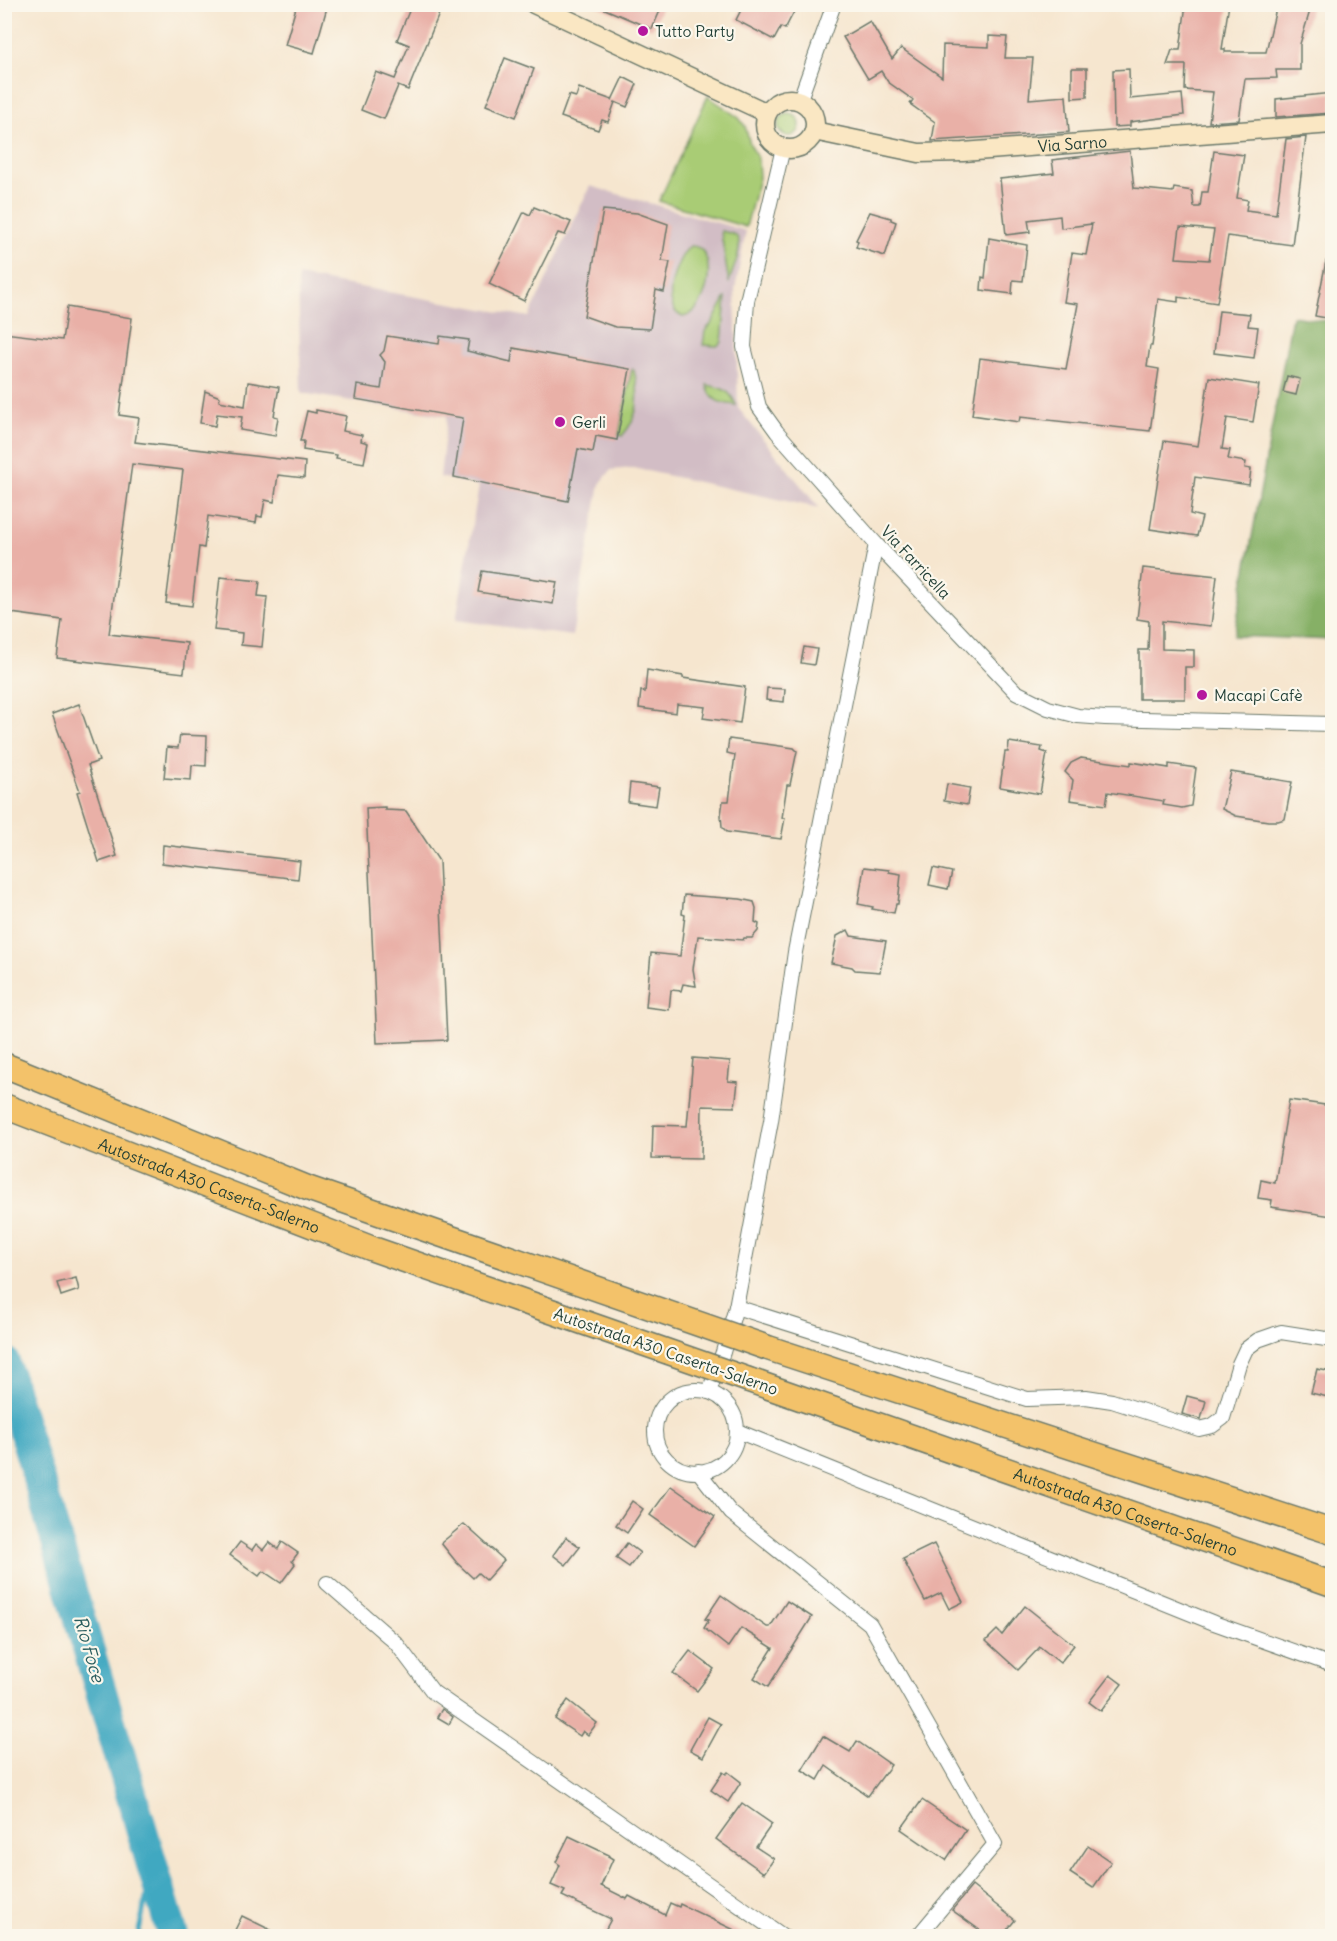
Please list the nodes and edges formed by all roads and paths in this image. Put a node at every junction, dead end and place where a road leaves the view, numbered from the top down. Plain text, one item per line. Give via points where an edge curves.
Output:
1 (534, 4) edge
2 (834, 4) edge
3 (799, 102) junction
4 (767, 113) junction
5 (1332, 124) edge
6 (814, 131) junction
7 (783, 148) junction
8 (876, 544) junction
9 (1332, 724) edge
10 (4, 1065) edge
11 (4, 1106) edge
12 (736, 1307) junction
13 (1332, 1340) edge
14 (709, 1392) junction
15 (737, 1431) junction
16 (698, 1471) junction
17 (1332, 1532) edge
18 (327, 1583) dead end
19 (1332, 1584) edge
20 (1332, 1665) edge
21 (783, 1936) edge
22 (918, 1936) edge

1 - 4 main road
2 - 3 street
3 - 4 main road via 778,102
3 - 6 main road via 806,105 813,117
4 - 7 main road via 767,134
5 - 6 main road, Via Sarno via 919,153
6 - 7 main road via 798,148
7 - 8 street, Via Farricella via 747,301 744,347 748,368 759,407 777,432
8 - 9 street, Via Farricella via 1016,692 1048,708 1105,718
8 - 12 street via 795,952 771,1121
10 - 17 highway, Autostrada A30 Caserta-Salerno, bridge via 310,1189 768,1348
11 - 19 highway, Autostrada A30 Caserta-Salerno, bridge via 373,1249
12 - 13 street via 1027,1399 1086,1397 1112,1401 1199,1429 1222,1419 1239,1364 1246,1349 1258,1340 1281,1332
12 - 14 street
14 - 15 street via 728,1405
14 - 16 street via 690,1390 677,1394 658,1414 655,1428 662,1454 684,1470
15 - 16 street via 735,1443 721,1463
15 - 20 street via 1203,1619
16 - 22 street via 731,1513 870,1624 995,1844
18 - 21 street via 396,1643 433,1692

